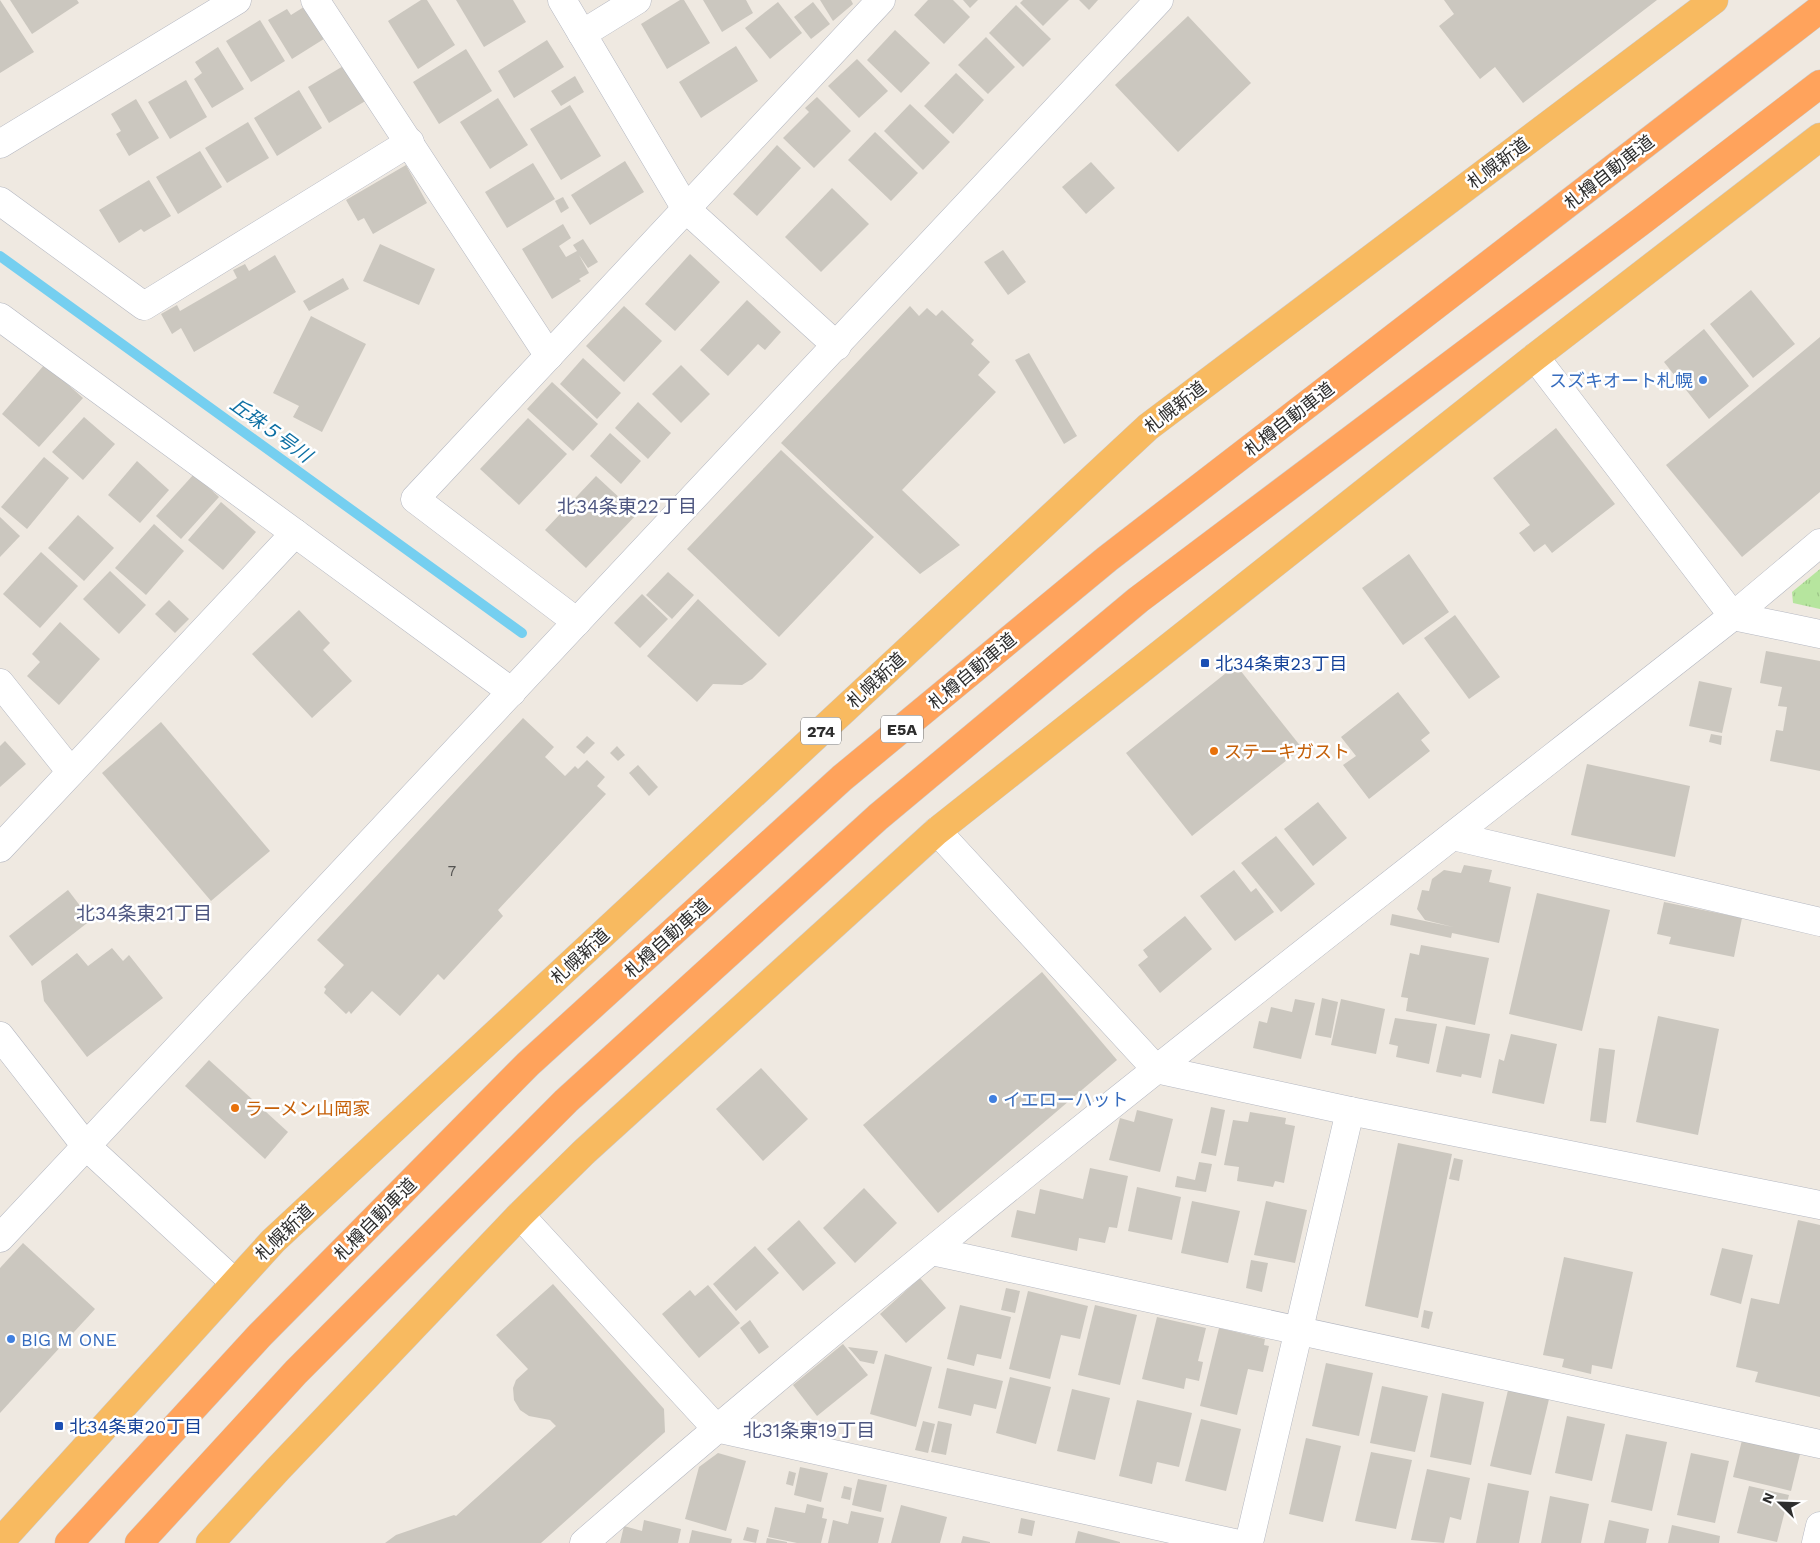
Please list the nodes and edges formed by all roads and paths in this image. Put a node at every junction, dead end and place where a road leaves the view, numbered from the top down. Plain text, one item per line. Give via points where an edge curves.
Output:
1 (237, 0) edge
2 (316, 0) edge
3 (562, 0) edge
4 (637, 0) edge
5 (880, 0) edge
6 (1159, 0) edge
7 (1714, 0) edge
8 (1820, 9) edge
9 (582, 34) junction
10 (1820, 84) edge
11 (1820, 137) edge
12 (410, 142) junction
13 (0, 144) edge
14 (0, 201) edge
15 (686, 208) junction
16 (0, 317) edge
17 (837, 346) junction
18 (549, 356) junction
19 (1535, 358) junction
20 (295, 533) junction
21 (1820, 543) edge
22 (1733, 616) junction
23 (577, 622) junction
24 (1820, 634) edge
25 (0, 683) edge
26 (512, 692) junction
27 (72, 772) junction
28 (937, 831) junction
29 (1453, 836) junction
30 (0, 848) edge
31 (1820, 922) edge
32 (0, 1036) edge
33 (1156, 1069) junction
34 (1350, 1111) junction
35 (85, 1145) junction
36 (1820, 1205) edge
37 (520, 1215) junction
38 (0, 1238) edge
39 (932, 1251) junction
40 (234, 1282) junction
41 (1300, 1331) junction
42 (716, 1428) junction
43 (1820, 1444) edge
44 (1820, 1526) edge
45 (0, 1542) edge
46 (69, 1543) edge
47 (139, 1543) edge
48 (210, 1543) edge
49 (584, 1543) edge
50 (1234, 1543) edge
51 (1249, 1543) edge
52 (1816, 1543) edge

1 - 13 street
2 - 12 street
3 - 9 street
4 - 9 street
5 - 15 street
6 - 17 street
7 - 40 highway, 札幌新道 / 274 via 1148,427 273,1241
8 - 46 highway, 札樽自動車道 / E5A via 1107,559 842,778 528,1064 260,1335
9 - 15 street
10 - 47 highway via 1138,600 878,817 566,1101 296,1372
11 - 19 highway
12 - 14 street via 144,306
12 - 18 street
15 - 17 street
15 - 18 street
16 - 20 street
17 - 23 street
18 - 23 street via 415,499
19 - 22 street
19 - 28 highway
20 - 26 street
20 - 27 street
21 - 22 street
22 - 24 street
22 - 29 street
23 - 26 street
25 - 27 street
26 - 35 street
27 - 30 street
28 - 33 street
28 - 37 highway via 591,1145
29 - 31 street
29 - 33 street
32 - 35 street
33 - 34 street
33 - 39 street
34 - 36 street
34 - 41 street
35 - 38 street
35 - 40 street
37 - 42 street
37 - 48 highway
39 - 41 street
39 - 42 street
40 - 45 highway, 札幌新道 / 274
41 - 43 street
41 - 51 street
42 - 49 street
42 - 50 street
44 - 52 street

